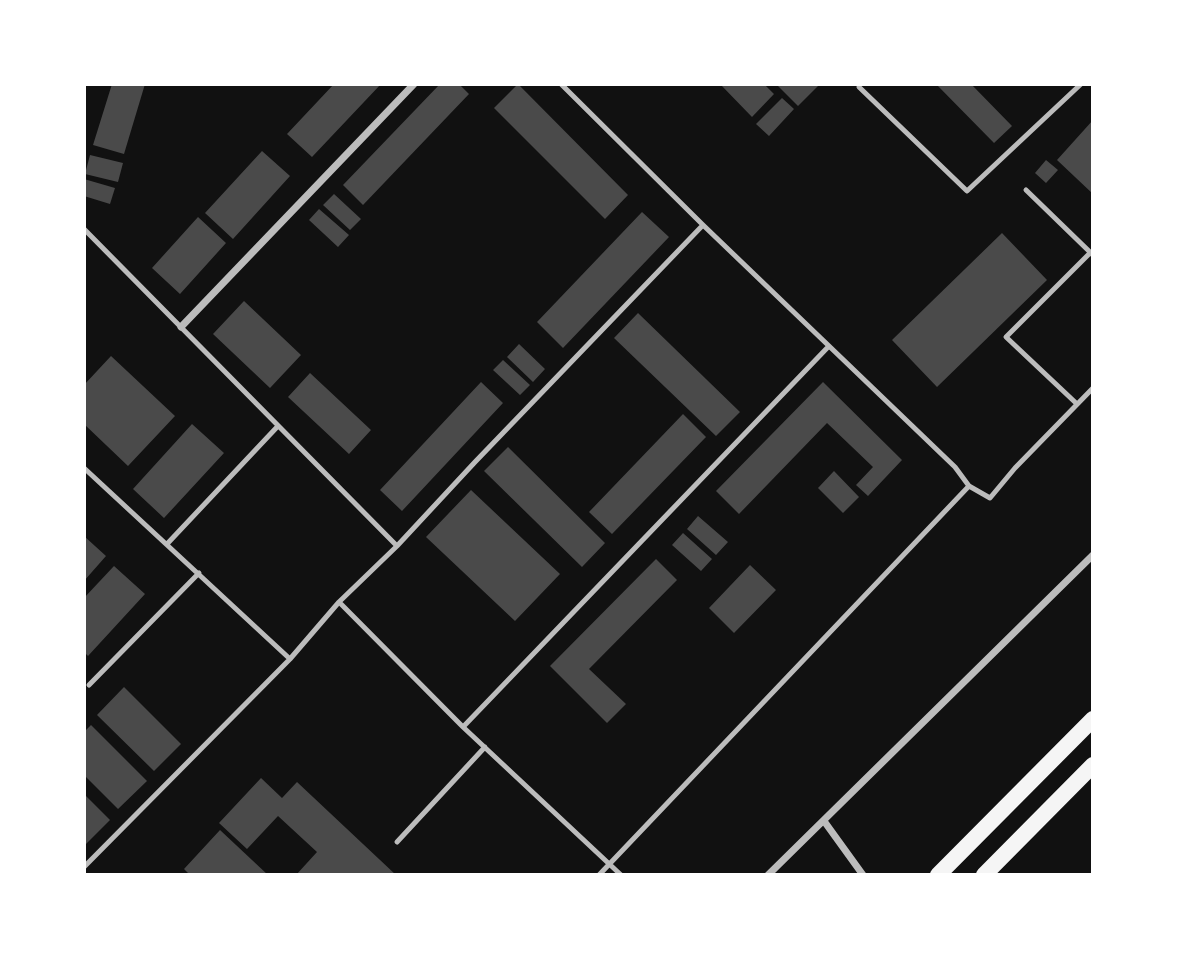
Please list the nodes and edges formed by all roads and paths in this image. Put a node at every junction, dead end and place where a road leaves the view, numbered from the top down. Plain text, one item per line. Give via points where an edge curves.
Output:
1 (414, 84) edge
2 (561, 84) edge
3 (1082, 84) edge
4 (859, 87) dead end
5 (1026, 190) dead end
6 (703, 225) junction
7 (84, 229) edge
8 (1092, 254) edge
9 (181, 327) junction
10 (829, 346) junction
11 (1093, 388) edge
12 (1077, 404) junction
13 (278, 426) junction
14 (84, 468) edge
15 (969, 486) junction
16 (167, 544) junction
17 (397, 546) junction
18 (1093, 555) edge
19 (199, 573) junction
20 (339, 602) junction
21 (290, 659) junction
22 (89, 685) dead end
23 (1093, 719) edge
24 (463, 727) junction
25 (485, 747) junction
26 (1093, 765) edge
27 (824, 821) junction
28 (397, 842) dead end
29 (610, 863) junction
30 (84, 867) edge
31 (598, 875) edge
32 (621, 875) edge
33 (768, 875) edge
34 (863, 875) edge
35 (937, 875) edge
36 (984, 875) edge

1 - 9 street
2 - 6 lane
3 - 4 lane via 967,191
5 - 8 lane
6 - 10 lane
6 - 17 lane
7 - 9 lane
8 - 12 lane via 1006,337
9 - 13 lane
10 - 15 lane via 956,467
10 - 24 lane
11 - 12 lane
12 - 15 lane via 990,498
13 - 16 lane
13 - 17 lane
14 - 16 lane
15 - 29 lane
16 - 19 lane
17 - 20 lane
18 - 27 street
19 - 21 lane
19 - 22 lane
20 - 21 lane
20 - 24 lane
21 - 30 lane
23 - 35 main road
24 - 25 lane
25 - 28 lane
25 - 29 lane
26 - 36 main road
27 - 33 street
27 - 34 street
29 - 31 lane
29 - 32 lane

